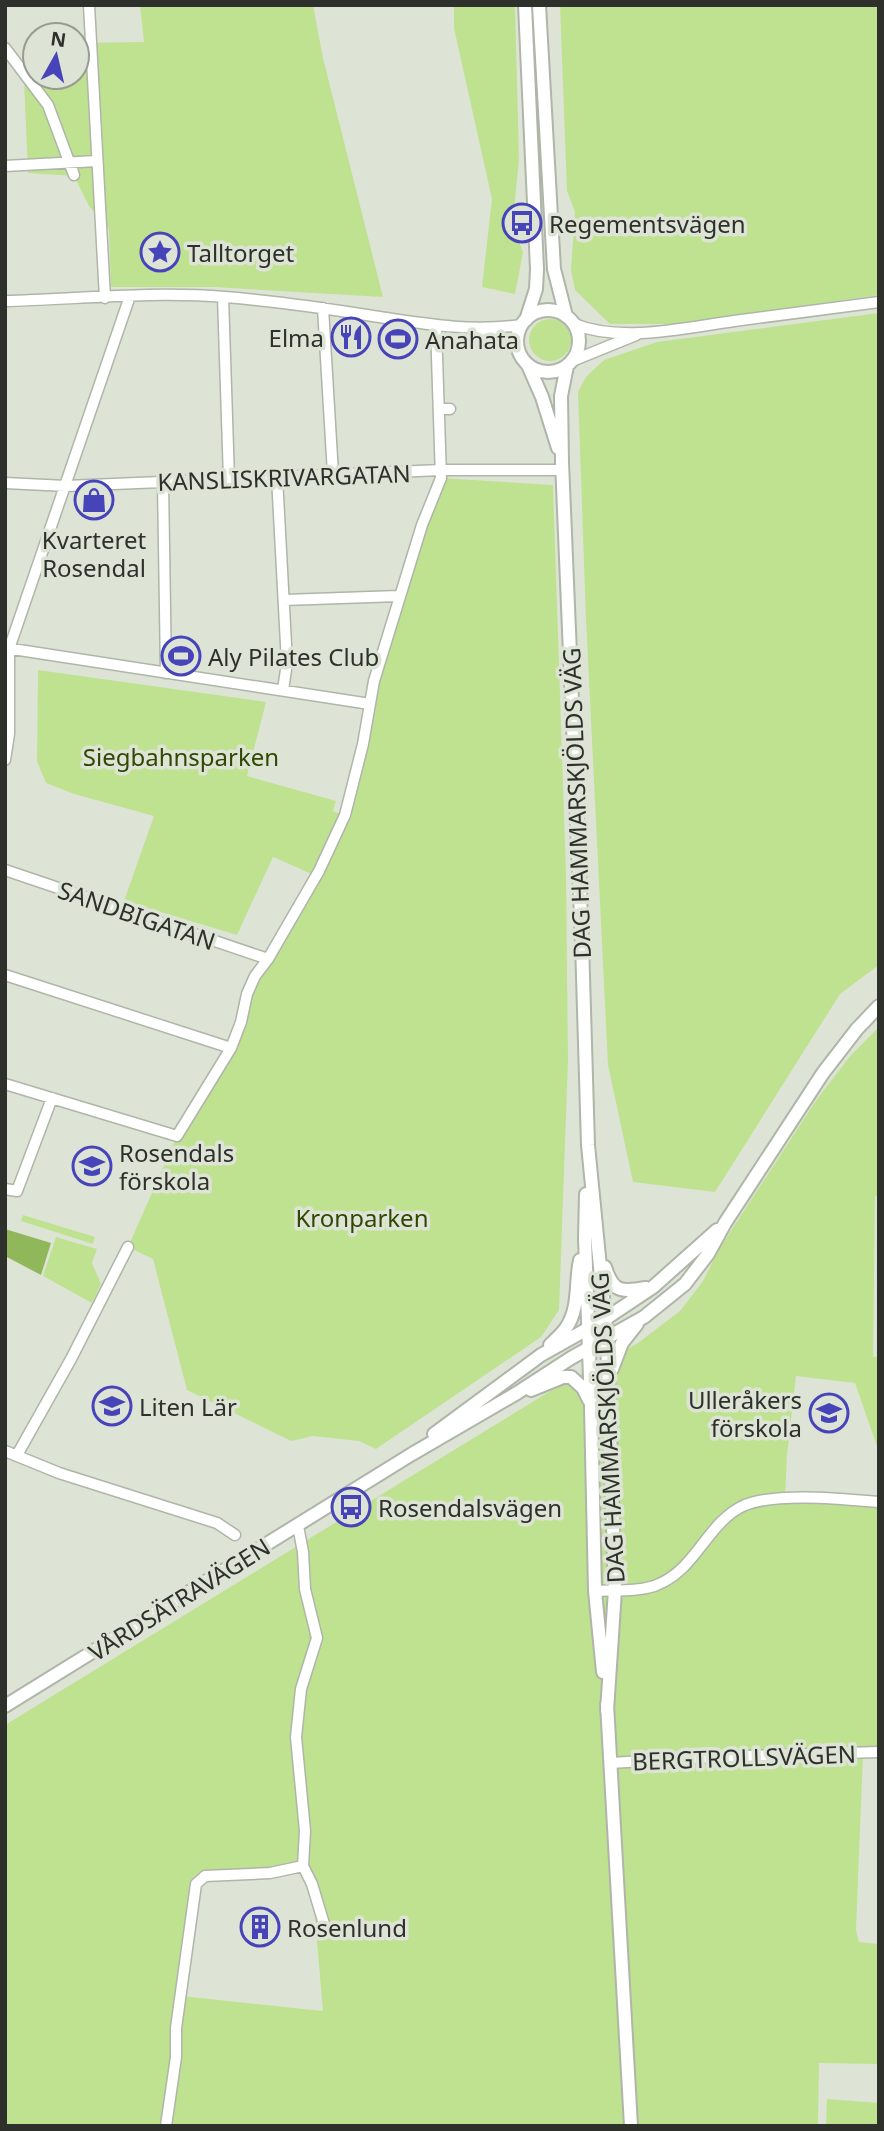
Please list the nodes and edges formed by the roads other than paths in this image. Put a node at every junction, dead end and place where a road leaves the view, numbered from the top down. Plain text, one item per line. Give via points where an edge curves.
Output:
1 (89, 5) edge
2 (525, 5) edge
3 (539, 5) edge
4 (5, 48) edge
5 (97, 161) junction
6 (69, 163) junction
7 (5, 166) edge
8 (74, 175) dead end
9 (130, 296) junction
10 (223, 297) junction
11 (104, 298) junction
12 (5, 301) edge
13 (879, 302) edge
14 (323, 308) junction
15 (570, 320) junction
16 (524, 322) junction
17 (436, 326) junction
18 (458, 328) junction
19 (642, 333) junction
20 (519, 351) junction
21 (570, 364) junction
22 (528, 365) junction
23 (562, 466) junction
24 (441, 470) junction
25 (333, 474) junction
26 (277, 477) junction
27 (229, 479) junction
28 (163, 482) junction
29 (5, 483) edge
30 (66, 486) junction
31 (399, 596) junction
32 (284, 600) junction
33 (7, 649) edge
34 (166, 673) junction
35 (283, 690) junction
36 (370, 704) junction
37 (5, 760) edge
38 (5, 870) edge
39 (268, 959) junction
40 (5, 975) edge
41 (879, 1006) edge
42 (231, 1048) junction
43 (5, 1084) edge
44 (52, 1098) junction
45 (5, 1189) edge
46 (725, 1223) junction
47 (591, 1239) junction
48 (128, 1247) dead end
49 (653, 1287) junction
50 (644, 1317) junction
51 (605, 1319) junction
52 (589, 1328) junction
53 (607, 1338) junction
54 (589, 1348) junction
55 (541, 1355) junction
56 (608, 1383) junction
57 (517, 1394) junction
58 (591, 1406) junction
59 (5, 1451) edge
60 (17, 1455) junction
61 (354, 1492) junction
62 (879, 1502) edge
63 (298, 1526) junction
64 (235, 1535) dead end
65 (615, 1590) junction
66 (595, 1591) junction
67 (5, 1706) edge
68 (607, 1711) junction
69 (879, 1752) edge
70 (610, 1763) junction
71 (303, 1867) junction
72 (324, 1924) dead end
73 (166, 2126) edge
74 (631, 2126) edge

1 - 5 street
2 - 16 main road via 537,269 536,289
3 - 15 main road via 554,269
4 - 6 street via 48,105
5 - 6 street
5 - 11 street
6 - 7 street
6 - 8 street
9 - 10 street
9 - 11 street
9 - 30 street
10 - 14 street
10 - 27 street
11 - 12 street
13 - 19 street
14 - 17 street
14 - 25 street
15 - 16 main road via 546,311
15 - 19 street via 586,329
15 - 21 main road via 579,341
16 - 18 street via 497,328
16 - 20 main road via 518,334
17 - 18 street
17 - 24 street via 444,409
18 - 20 street via 497,337
19 - 21 street
20 - 22 main road
21 - 22 main road via 550,372
21 - 23 main road, DAG HAMMARSKJÖLDS VÄG via 561,396
22 - 23 main road, DAG HAMMARSKJÖLDS VÄG
23 - 24 street, KANSLISKRIVARGATAN
23 - 47 main road, DAG HAMMARSKJÖLDS VÄG
24 - 25 street, KANSLISKRIVARGATAN
24 - 31 street
25 - 26 street, KANSLISKRIVARGATAN
26 - 27 street, KANSLISKRIVARGATAN
26 - 32 street
27 - 28 street, KANSLISKRIVARGATAN
28 - 30 street, KANSLISKRIVARGATAN
28 - 34 street
29 - 30 street, KANSLISKRIVARGATAN
30 - 33 street
31 - 32 street
31 - 36 street
32 - 35 street via 287,663
33 - 34 street
33 - 37 street via 9,734
34 - 35 street
35 - 36 street
36 - 39 street via 336,838
38 - 39 street, SANDBIGATAN
39 - 42 street via 247,994
40 - 42 street
41 - 46 main road via 822,1073
42 - 44 street via 177,1136
43 - 44 street
44 - 45 street via 17,1191
46 - 49 main road, VÅRDSÄTRAVÄGEN
46 - 50 main road via 685,1284
47 - 49 main road via 614,1287 627,1291
47 - 51 main road, DAG HAMMARSKJÖLDS VÄG
47 - 52 main road, DAG HAMMARSKJÖLDS VÄG
47 - 55 main road via 579,1267 573,1315
48 - 60 street
49 - 51 main road, VÅRDSÄTRAVÄGEN
50 - 53 main road, VÅRDSÄTRAVÄGEN
50 - 56 main road via 622,1343
51 - 52 main road, VÅRDSÄTRAVÄGEN
51 - 53 main road, DAG HAMMARSKJÖLDS VÄG
52 - 54 main road, DAG HAMMARSKJÖLDS VÄG
52 - 55 main road, VÅRDSÄTRAVÄGEN
53 - 54 main road, VÅRDSÄTRAVÄGEN
53 - 56 main road, DAG HAMMARSKJÖLDS VÄG
54 - 57 main road, VÅRDSÄTRAVÄGEN
54 - 58 main road, DAG HAMMARSKJÖLDS VÄG
55 - 61 main road, VÅRDSÄTRAVÄGEN
56 - 65 main road, DAG HAMMARSKJÖLDS VÄG
57 - 58 main road via 572,1377
57 - 61 main road, VÅRDSÄTRAVÄGEN
58 - 66 main road, DAG HAMMARSKJÖLDS VÄG
59 - 60 street
60 - 64 street via 59,1473 217,1523
61 - 63 main road, VÅRDSÄTRAVÄGEN
62 - 65 street via 785,1498 751,1503 723,1521 674,1576 658,1585
63 - 67 main road, VÅRDSÄTRAVÄGEN
63 - 71 street via 317,1638 300,1689 296,1737 305,1831
65 - 66 street
65 - 68 main road, DAG HAMMARSKJÖLDS VÄG
66 - 68 main road, DAG HAMMARSKJÖLDS VÄG
68 - 70 main road, DAG HAMMARSKJÖLDS VÄG
69 - 70 street, BERGTROLLSVÄGEN
70 - 74 main road, DAG HAMMARSKJÖLDS VÄG
71 - 72 street
71 - 73 street via 205,1876 196,1884

